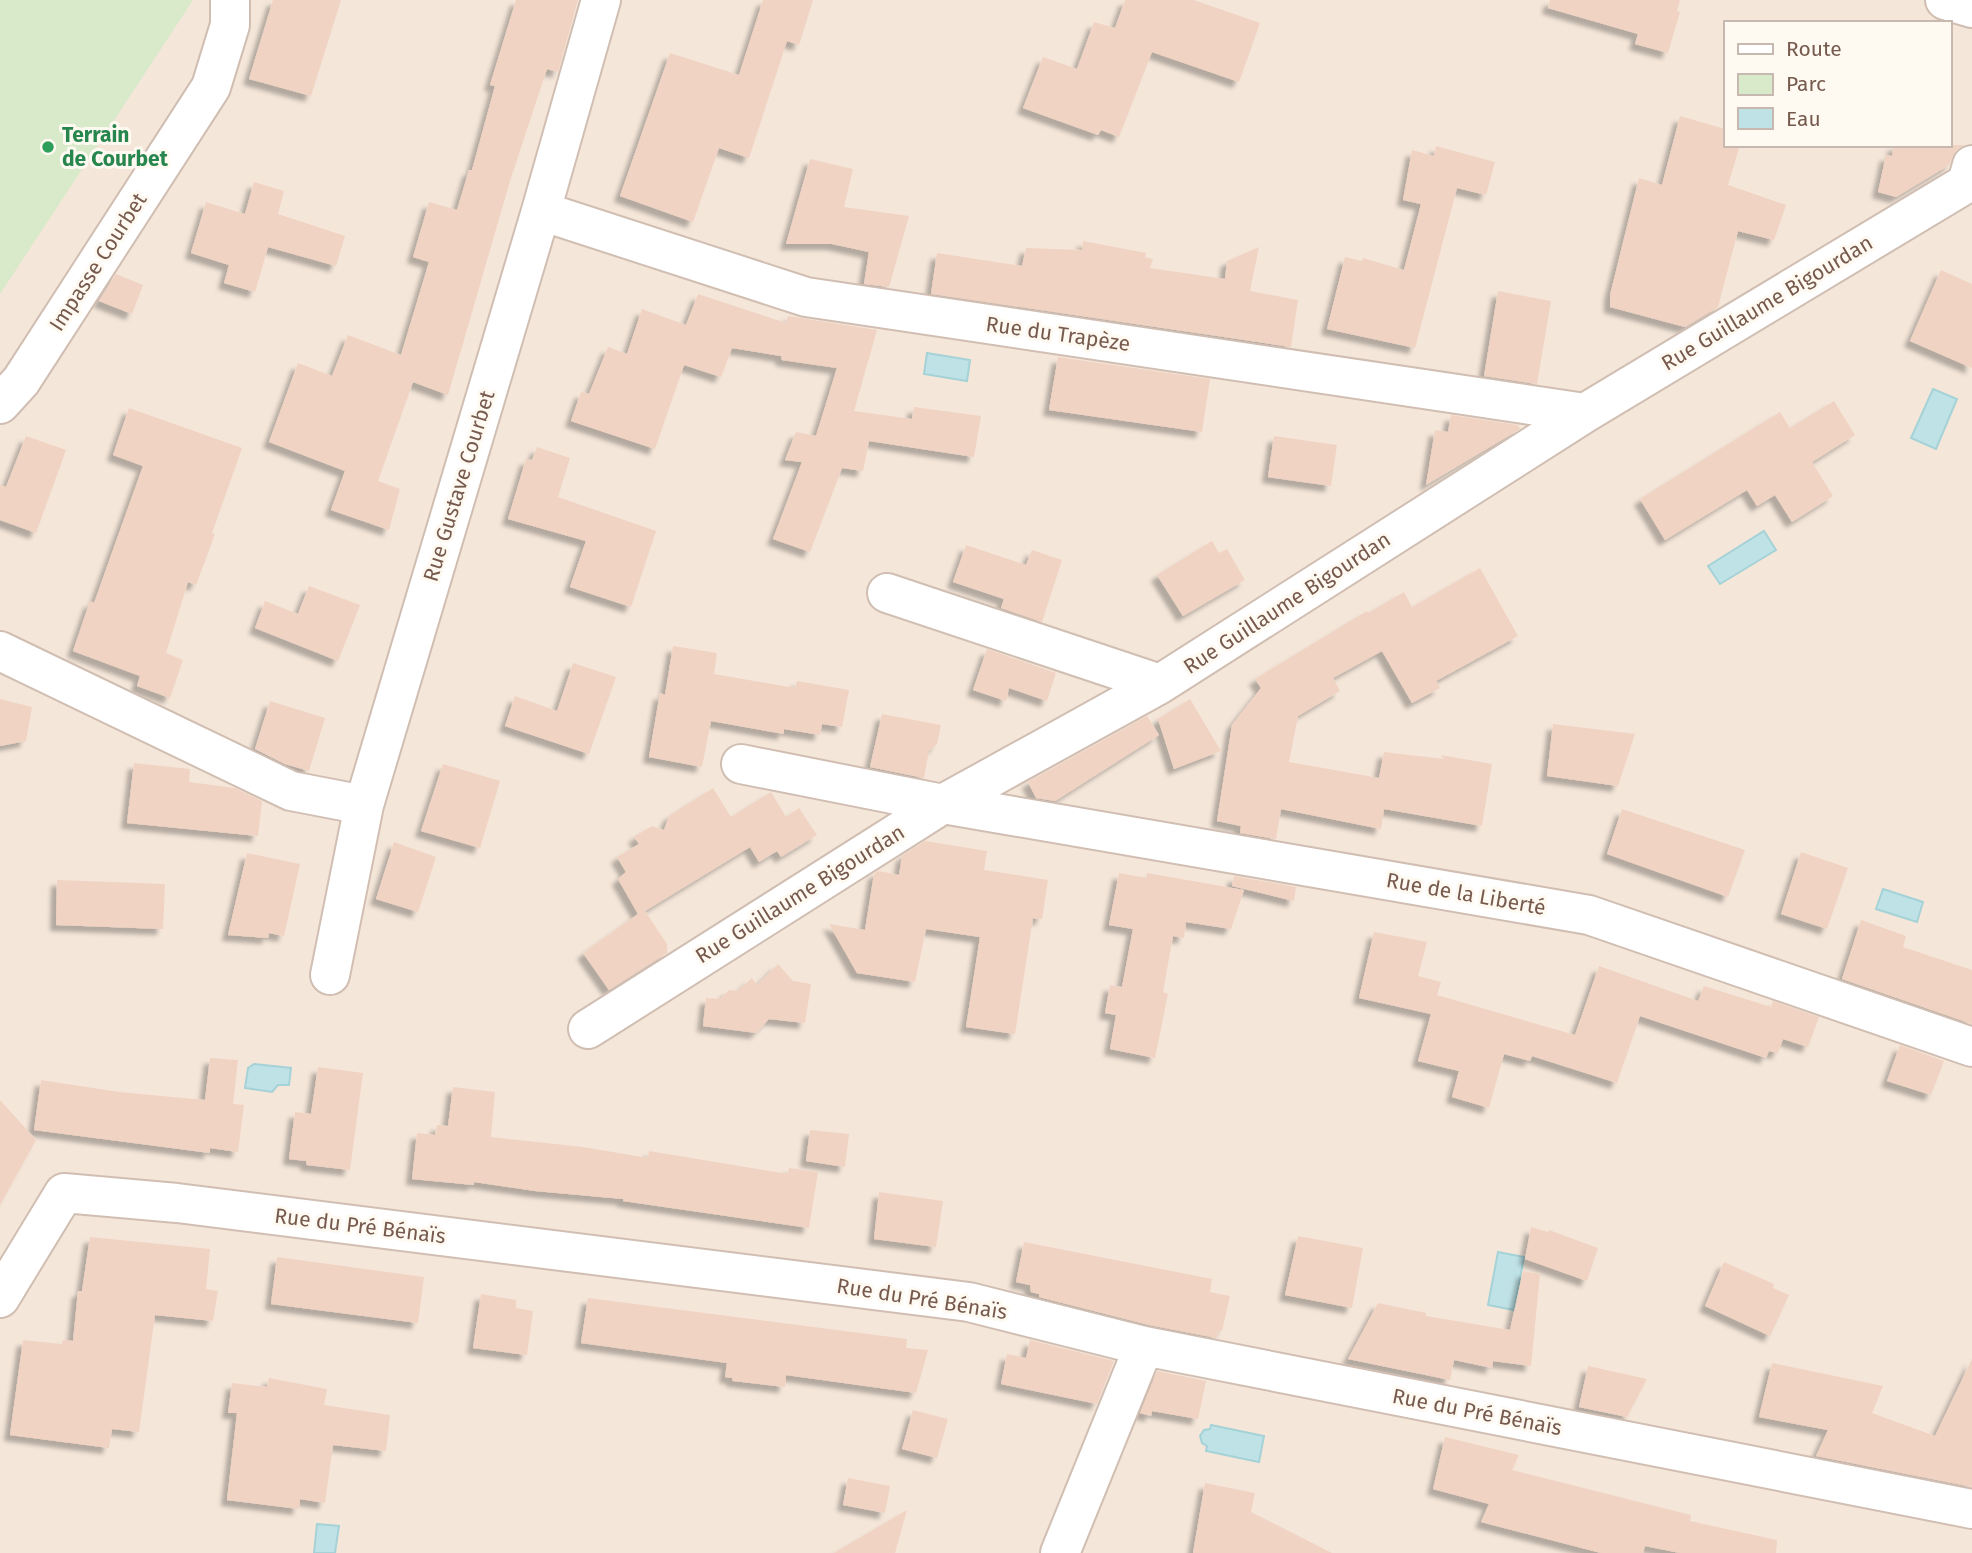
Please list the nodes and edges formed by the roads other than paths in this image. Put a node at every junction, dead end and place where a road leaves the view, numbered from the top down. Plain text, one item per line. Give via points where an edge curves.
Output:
1 (230, 0) edge
2 (601, 0) edge
3 (1945, 0) edge
4 (1972, 8) edge
5 (1972, 165) edge
6 (541, 211) junction
7 (0, 404) edge
8 (1585, 413) junction
9 (887, 593) dead end
10 (0, 651) edge
11 (1160, 684) junction
12 (741, 764) dead end
13 (943, 804) junction
14 (364, 805) junction
15 (330, 975) dead end
16 (587, 1029) dead end
17 (1972, 1047) edge
18 (0, 1298) edge
19 (1144, 1346) junction
20 (1972, 1509) edge
21 (1060, 1553) edge

1 - 7 street, Impasse Courbet via 230,25 211,87 21,381
2 - 6 street, Rue Gustave Courbet
3 - 4 street
5 - 8 street, Rue Guillaume Bigourdan via 1967,183
6 - 8 street, Rue du Trapèze via 806,297
6 - 14 street, Rue Gustave Courbet
8 - 11 street, Rue Guillaume Bigourdan
9 - 11 street
10 - 14 street via 291,791
11 - 13 street, Rue Guillaume Bigourdan
12 - 13 street, Rue de la Liberté
13 - 16 street, Rue Guillaume Bigourdan
13 - 17 street, Rue de la Liberté via 1589,915
14 - 15 street, Rue Gustave Courbet
18 - 19 street, Rue du Pré Bénaïs via 64,1193 969,1302
19 - 20 street, Rue du Pré Bénaïs
19 - 21 street

